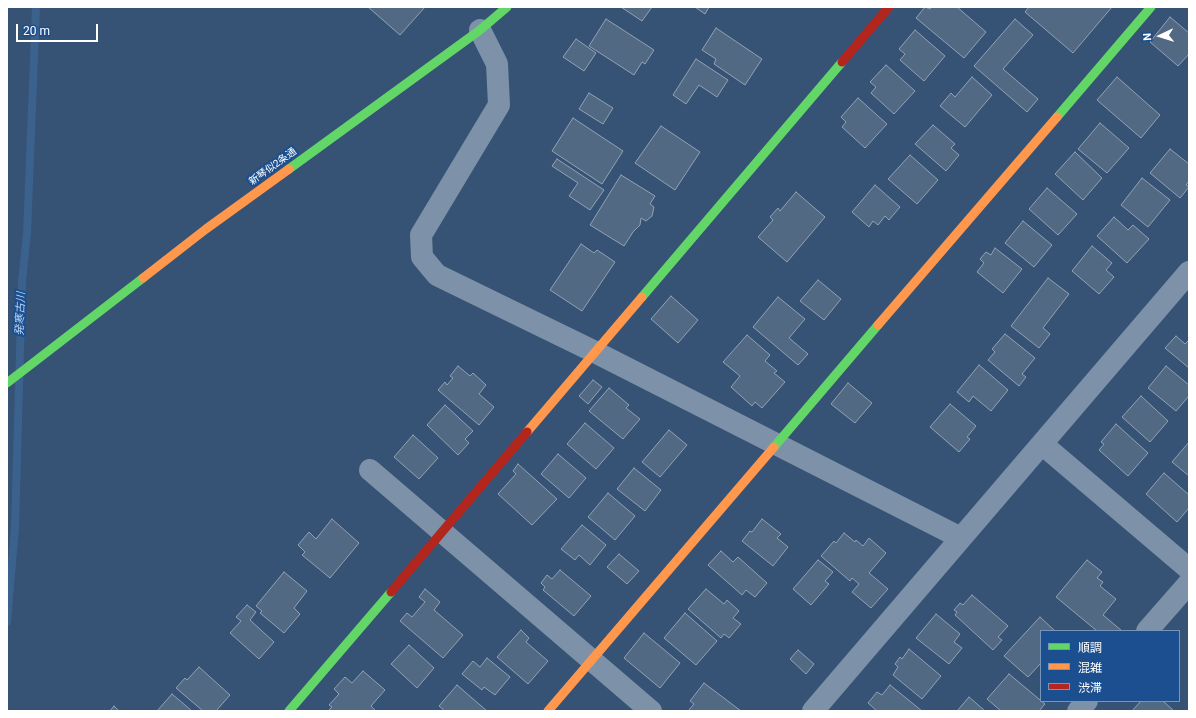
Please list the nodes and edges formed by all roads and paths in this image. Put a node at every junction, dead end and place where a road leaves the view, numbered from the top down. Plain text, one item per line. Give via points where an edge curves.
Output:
1 (507, 7) edge
2 (889, 7) edge
3 (1151, 7) edge
4 (480, 30) junction
5 (1189, 272) edge
6 (595, 352) junction
7 (7, 383) edge
8 (777, 444) junction
9 (1042, 444) junction
10 (370, 470) dead end
11 (442, 532) junction
12 (961, 538) junction
13 (1189, 569) edge
14 (1189, 583) edge
15 (1148, 630) edge
16 (592, 660) junction
17 (1086, 702) edge
18 (289, 711) edge
19 (548, 711) edge
20 (651, 711) edge
21 (813, 711) edge
22 (1078, 711) edge

1 - 4 street, 新琴似2条通
2 - 6 street
3 - 8 street
4 - 6 street via 497,64 499,105 420,235 422,257 437,275
4 - 7 street, 新琴似2条通 via 206,229
5 - 9 street
6 - 8 street
6 - 11 street
8 - 12 street
8 - 16 street
9 - 12 street
9 - 13 street
10 - 11 street
11 - 16 street
11 - 18 street
12 - 21 street
14 - 15 street
16 - 19 street
16 - 20 street
17 - 22 street

